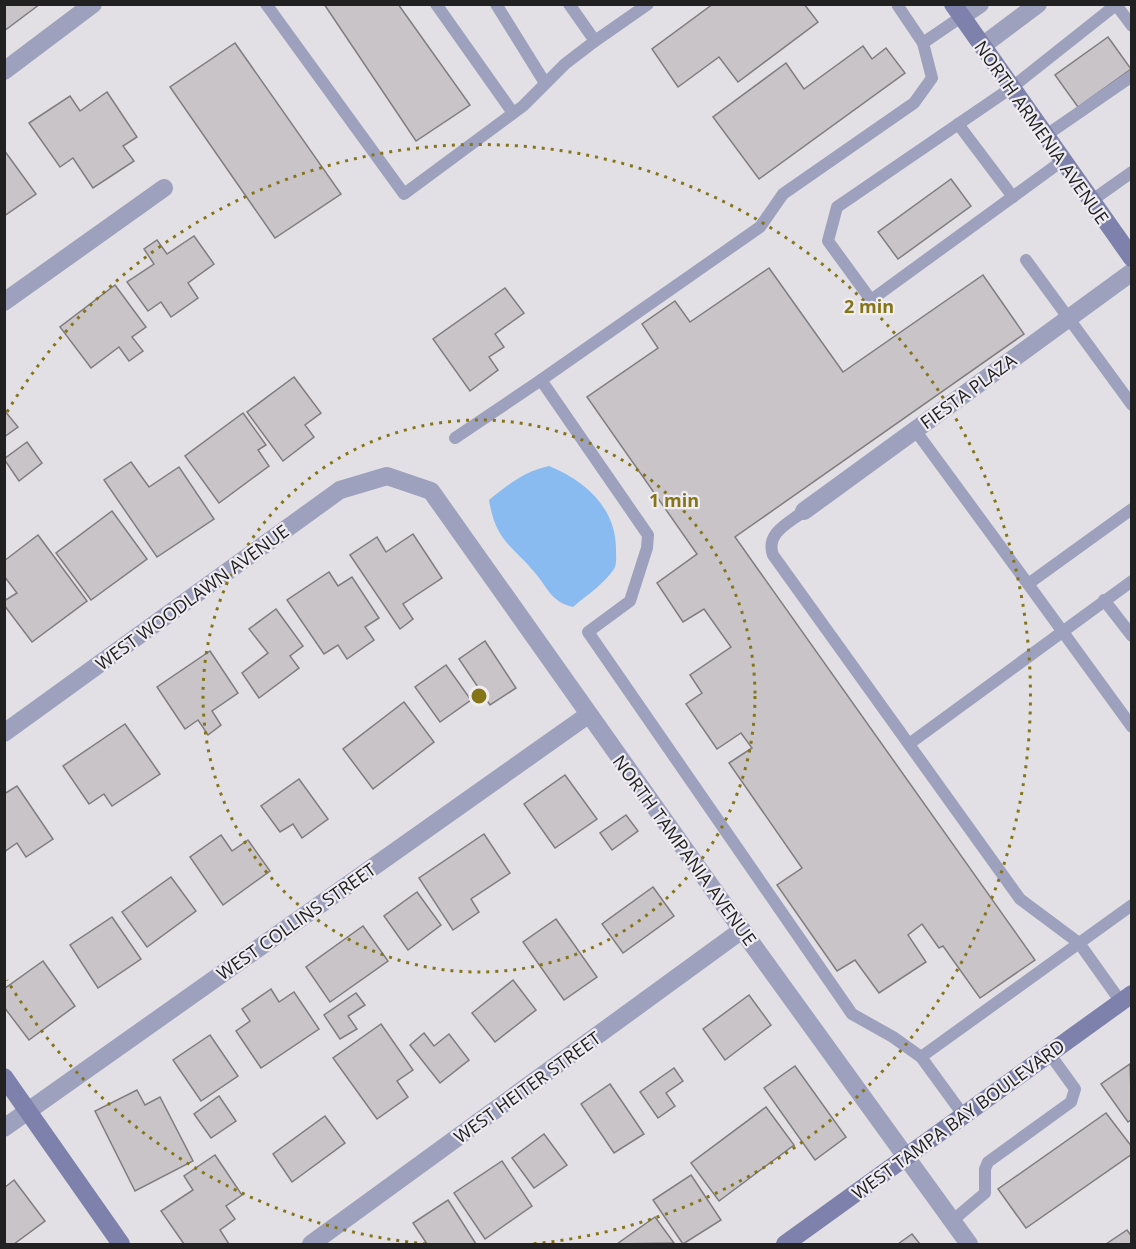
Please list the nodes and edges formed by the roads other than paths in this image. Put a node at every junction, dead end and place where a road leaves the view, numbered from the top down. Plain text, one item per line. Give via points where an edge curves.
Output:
1 (93, 4) edge
2 (266, 4) edge
3 (436, 4) edge
4 (496, 4) edge
5 (569, 4) edge
6 (648, 4) edge
7 (900, 4) edge
8 (980, 4) edge
9 (1038, 4) edge
10 (1117, 5) edge
11 (957, 11) edge
12 (1131, 26) edge
13 (595, 42) junction
14 (923, 43) junction
15 (982, 46) junction
16 (4, 71) edge
17 (1131, 76) edge
18 (545, 83) junction
19 (1011, 88) junction
20 (513, 114) junction
21 (958, 124) junction
22 (1045, 136) junction
23 (1062, 161) junction
24 (1131, 172) edge
25 (164, 188) dead end
26 (1013, 197) junction
27 (1091, 201) junction
28 (1131, 258) edge
29 (1026, 260) dead end
30 (1131, 272) edge
31 (4, 302) edge
32 (1068, 318) junction
33 (540, 380) junction
34 (1131, 405) edge
35 (915, 430) junction
36 (455, 438) dead end
37 (387, 476) joint
38 (1131, 508) edge
39 (804, 511) joint
40 (1131, 581) edge
41 (1028, 584) junction
42 (1104, 600) junction
43 (1062, 631) junction
44 (1131, 636) edge
45 (1127, 711) edge
46 (588, 715) junction
47 (1131, 727) edge
48 (4, 733) edge
49 (909, 744) junction
50 (1131, 905) edge
51 (742, 930) junction
52 (1079, 943) junction
53 (1126, 998) edge
54 (1049, 1053) junction
55 (921, 1057) junction
56 (4, 1077) edge
57 (28, 1111) junction
58 (964, 1116) junction
59 (4, 1128) edge
60 (906, 1157) junction
61 (952, 1221) junction
62 (121, 1245) edge
63 (312, 1245) edge
64 (785, 1245) edge
65 (969, 1245) edge

1 - 16 street
2 - 20 lane via 404,194
3 - 20 lane
4 - 18 lane
5 - 13 lane
6 - 13 lane
7 - 14 lane
8 - 11 street
9 - 15 street
10 - 12 lane
10 - 19 lane
11 - 14 lane
11 - 15 street, NORTH ARMENIA AVENUE
13 - 18 lane
14 - 33 lane via 932,78 914,103 783,194 760,227
15 - 19 street, NORTH ARMENIA AVENUE
17 - 22 lane
18 - 20 lane
19 - 21 lane
19 - 22 street, NORTH ARMENIA AVENUE
21 - 26 lane
21 - 26 lane via 837,207 828,241 871,300
22 - 23 street, NORTH ARMENIA AVENUE
23 - 26 lane
23 - 27 street, NORTH ARMENIA AVENUE
24 - 27 lane
25 - 31 street
27 - 28 street, NORTH ARMENIA AVENUE
29 - 32 lane
30 - 32 street, FIESTA PLAZA
32 - 34 lane
32 - 35 street, FIESTA PLAZA
33 - 36 lane
33 - 55 lane via 648,535 630,601 588,632 852,1014
35 - 39 street, FIESTA PLAZA
35 - 41 lane
37 - 46 street, NORTH TAMPANIA AVENUE via 431,490
37 - 48 street, WEST WOODLAWN AVENUE via 340,490
38 - 41 lane
39 - 49 lane via 772,536 773,555
40 - 42 lane
41 - 43 lane
42 - 43 lane
42 - 44 lane
43 - 45 lane
43 - 49 lane
45 - 47 lane
46 - 51 street, NORTH TAMPANIA AVENUE
46 - 57 street, WEST COLLINS STREET
49 - 52 lane via 1020,899
50 - 52 lane
51 - 60 street, NORTH TAMPANIA AVENUE
51 - 63 street, WEST HEITER STREET
52 - 53 lane
52 - 55 lane
53 - 54 street, WEST TAMPA BAY BOULEVARD
54 - 58 street, WEST TAMPA BAY BOULEVARD
54 - 61 lane via 1075,1089 1071,1102 987,1162 985,1193
55 - 58 lane
56 - 57 street
57 - 59 street, WEST COLLINS STREET
57 - 62 street
58 - 60 street, WEST TAMPA BAY BOULEVARD
60 - 61 street, NORTH TAMPANIA AVENUE
60 - 64 street, WEST TAMPA BAY BOULEVARD
61 - 65 street, NORTH TAMPANIA AVENUE

